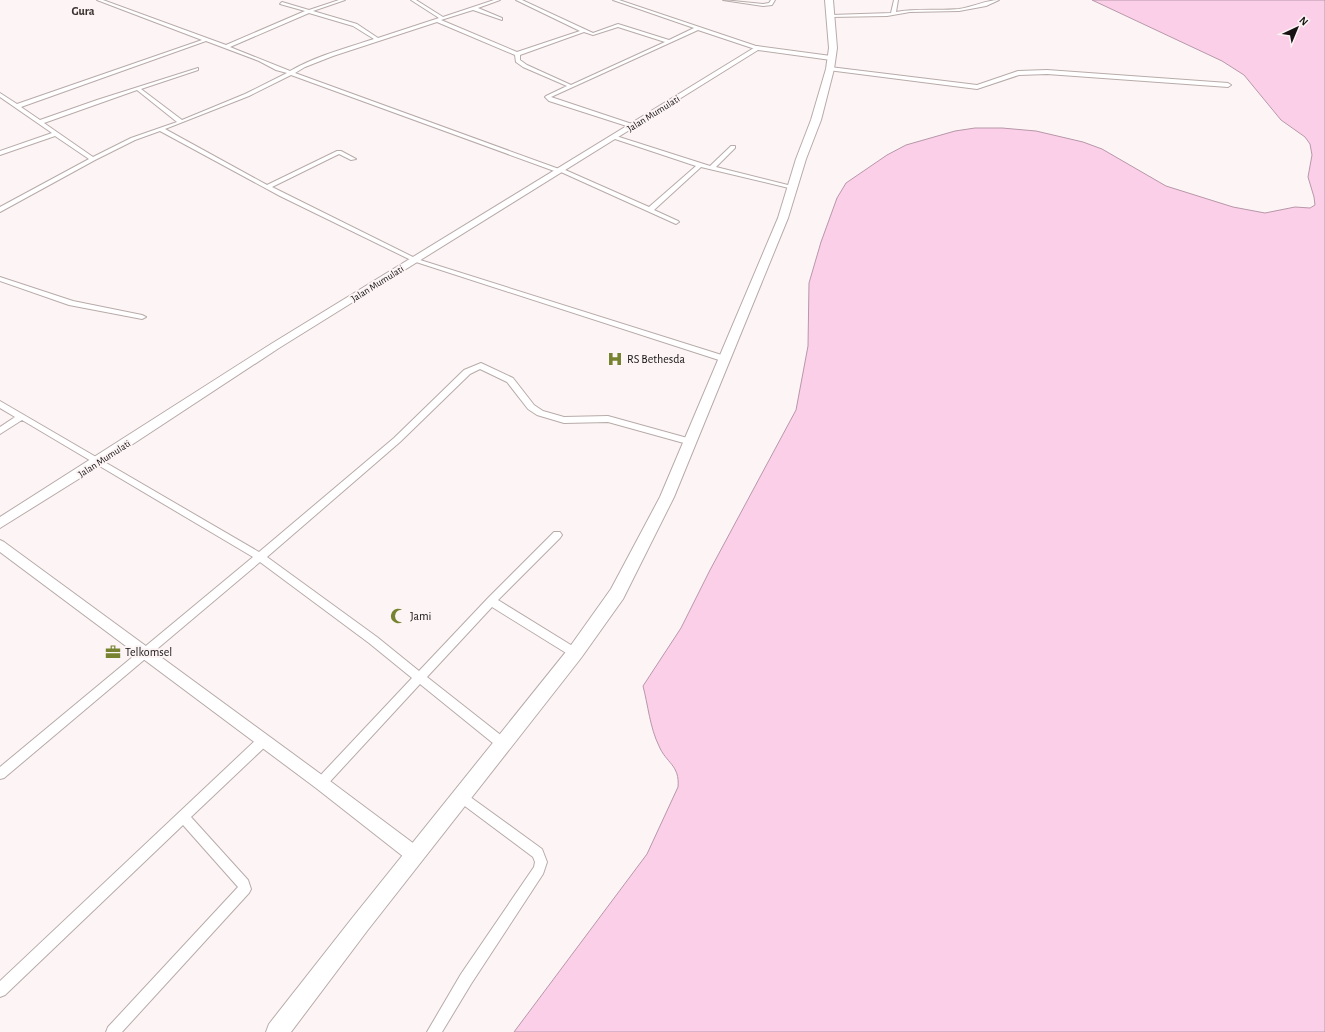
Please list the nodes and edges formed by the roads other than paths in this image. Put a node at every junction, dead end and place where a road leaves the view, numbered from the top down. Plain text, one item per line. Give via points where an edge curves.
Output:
1 (99, 0) edge
2 (343, 0) edge
3 (413, 0) edge
4 (498, 0) edge
5 (518, 0) edge
6 (615, 0) edge
7 (725, 0) edge
8 (773, 0) edge
9 (829, 0) edge
10 (896, 0) edge
11 (998, 0) edge
12 (282, 3) dead end
13 (473, 8) junction
14 (309, 11) junction
15 (893, 14) junction
16 (831, 16) junction
17 (439, 19) junction
18 (500, 19) dead end
19 (698, 28) junction
20 (583, 31) junction
21 (206, 40) junction
22 (377, 40) junction
23 (668, 41) junction
24 (226, 47) junction
25 (757, 48) junction
26 (517, 54) junction
27 (830, 63) junction
28 (196, 69) dead end
29 (291, 73) junction
30 (1228, 85) dead end
31 (572, 87) junction
32 (138, 89) junction
33 (0, 95) edge
34 (18, 106) junction
35 (40, 122) junction
36 (181, 122) junction
37 (633, 126) junction
38 (160, 129) junction
39 (57, 132) junction
40 (614, 137) junction
41 (733, 147) dead end
42 (0, 153) edge
43 (353, 158) dead end
44 (93, 159) junction
45 (700, 165) junction
46 (711, 168) junction
47 (560, 170) junction
48 (267, 187) junction
49 (793, 187) junction
50 (0, 210) edge
51 (650, 210) junction
52 (676, 222) dead end
53 (415, 260) junction
54 (0, 279) edge
55 (142, 317) dead end
56 (725, 359) junction
57 (0, 404) edge
58 (21, 417) junction
59 (0, 431) edge
60 (691, 442) junction
61 (97, 462) junction
62 (0, 523) edge
63 (557, 535) dead end
64 (0, 546) edge
65 (260, 557) junction
66 (491, 601) junction
67 (145, 653) junction
68 (575, 653) junction
69 (420, 677) junction
70 (264, 741) junction
71 (503, 744) junction
72 (0, 774) edge
73 (321, 783) junction
74 (462, 797) junction
75 (183, 817) junction
76 (415, 855) junction
77 (0, 990) edge
78 (113, 1032) edge
79 (277, 1032) edge
80 (434, 1032) edge

1 - 21 street
2 - 14 street
3 - 17 street
4 - 13 street
5 - 20 street
6 - 19 street
7 - 8 street via 764,5 770,4
9 - 16 highway
10 - 15 street
11 - 15 street via 967,9
12 - 14 street
13 - 17 street
13 - 18 street
14 - 22 street via 355,25
14 - 24 street
15 - 16 street
16 - 27 highway via 833,48
17 - 22 street
17 - 26 street
19 - 23 street
19 - 25 street
20 - 23 street via 593,34 618,25
20 - 26 street
21 - 24 street
21 - 34 street
22 - 29 street via 314,62
23 - 31 street
24 - 29 street
25 - 27 street
25 - 37 street, Jalan Mumulati
26 - 31 street via 518,61 525,66
27 - 30 street via 977,87 1018,73 1047,72
27 - 49 highway via 816,120
28 - 32 street
29 - 36 street via 272,84
29 - 47 street
31 - 37 street via 548,98
32 - 35 street via 90,103
32 - 36 street
33 - 34 street
34 - 35 street
35 - 39 street
36 - 38 street
37 - 40 street, Jalan Mumulati
38 - 44 street
38 - 48 street
39 - 42 street
39 - 44 street
40 - 45 street
40 - 47 street, Jalan Mumulati
41 - 46 street
43 - 48 street via 339,152
44 - 50 street
45 - 46 street
45 - 51 street
46 - 49 street
47 - 51 street
47 - 53 street, Jalan Mumulati
48 - 53 street
49 - 56 highway via 783,218
51 - 52 street
53 - 56 street
53 - 61 street, Jalan Mumulati via 275,346
54 - 55 street via 72,303
56 - 60 highway
57 - 58 street
58 - 59 street
58 - 61 street
60 - 65 street via 608,419 564,420 540,413 531,407 513,382 478,366 467,372 397,440
60 - 68 highway via 667,497 617,594
61 - 62 street, Jalan Mumulati
61 - 65 street
63 - 66 street
64 - 67 street
65 - 67 street
65 - 69 street
66 - 68 street
66 - 69 street
67 - 70 street
67 - 72 street
68 - 71 highway
69 - 71 street
69 - 73 street
70 - 73 street
70 - 75 street
71 - 74 highway
73 - 76 street
74 - 76 highway
74 - 80 street via 538,853 541,862
75 - 77 street
75 - 78 street via 244,884 245,889
76 - 79 highway

